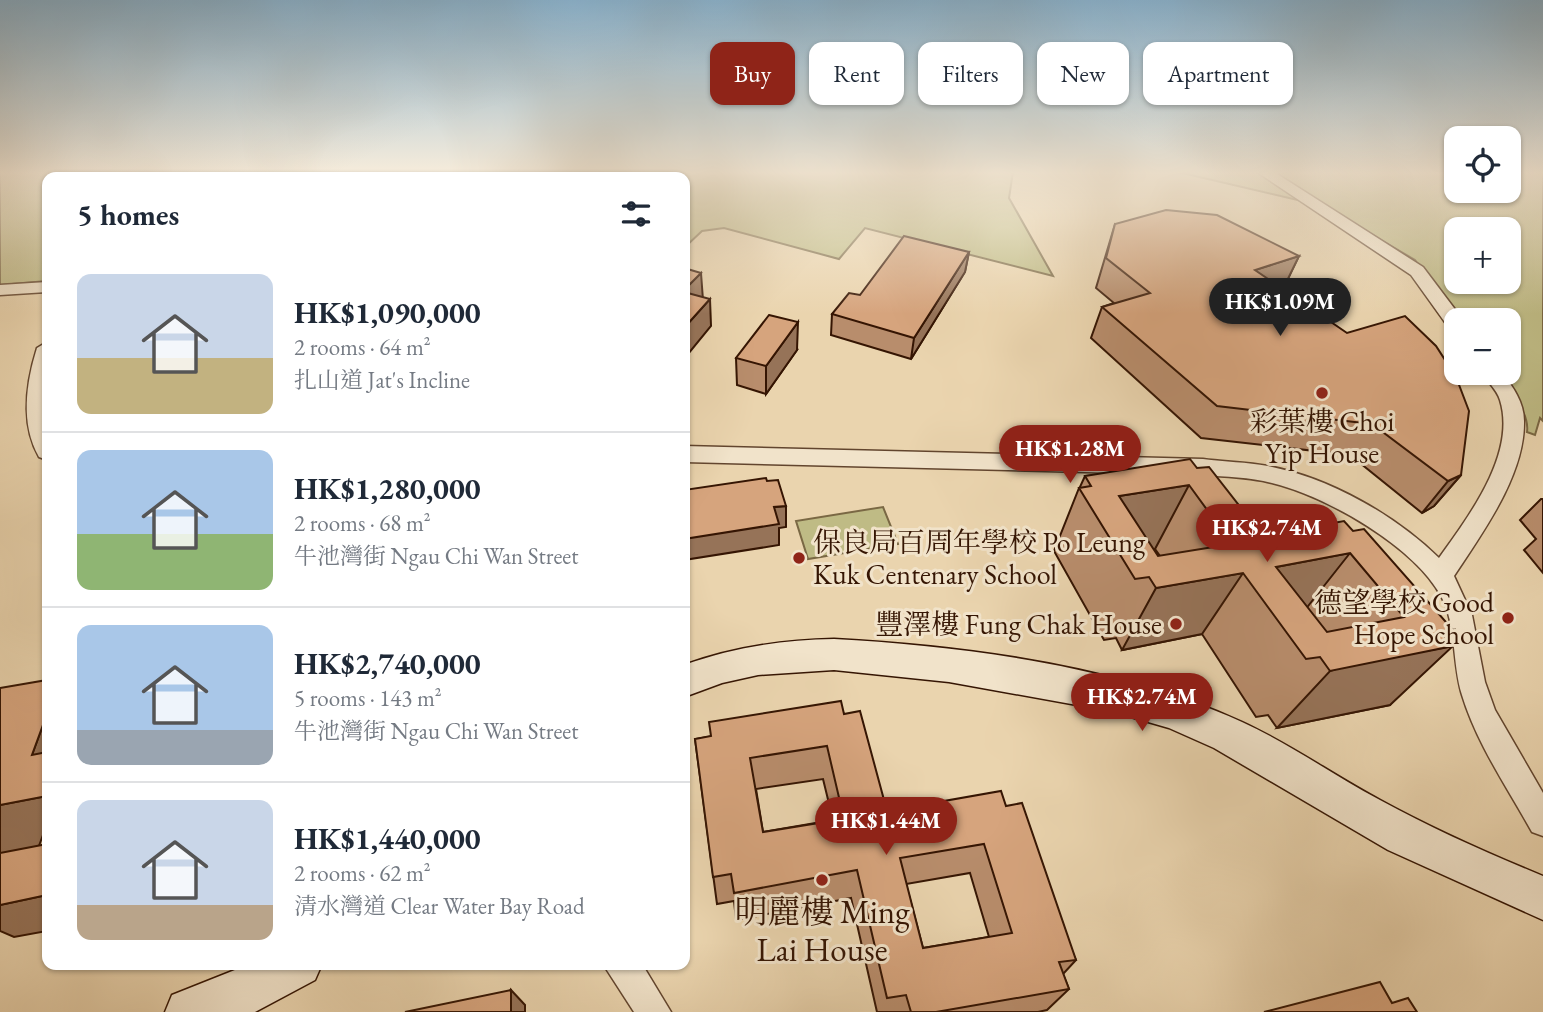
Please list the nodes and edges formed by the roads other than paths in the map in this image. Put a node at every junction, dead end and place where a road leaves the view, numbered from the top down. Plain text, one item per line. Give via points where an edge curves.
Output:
1 (1340, 219) edge
2 (42, 286) edge
3 (0, 290) edge
4 (1445, 308) edge
5 (42, 369) edge
6 (1500, 385) edge
7 (42, 442) edge
8 (690, 454) edge
9 (1441, 575) junction
10 (690, 678) edge
11 (1543, 821) edge
12 (1543, 898) edge
13 (287, 970) edge
14 (625, 970) edge
15 (189, 1012) edge
16 (654, 1012) edge

1 - 4 street via 1418,271
2 - 3 street
5 - 7 street via 38,385
6 - 9 street via 1510,401 1511,437 1505,464 1479,519
8 - 9 street via 1178,465 1276,476 1371,517
9 - 11 street via 1453,594 1475,694
10 - 12 main road via 754,660 812,654 878,656 1122,695 1228,735 1383,825
13 - 15 main road via 237,996
14 - 16 street

